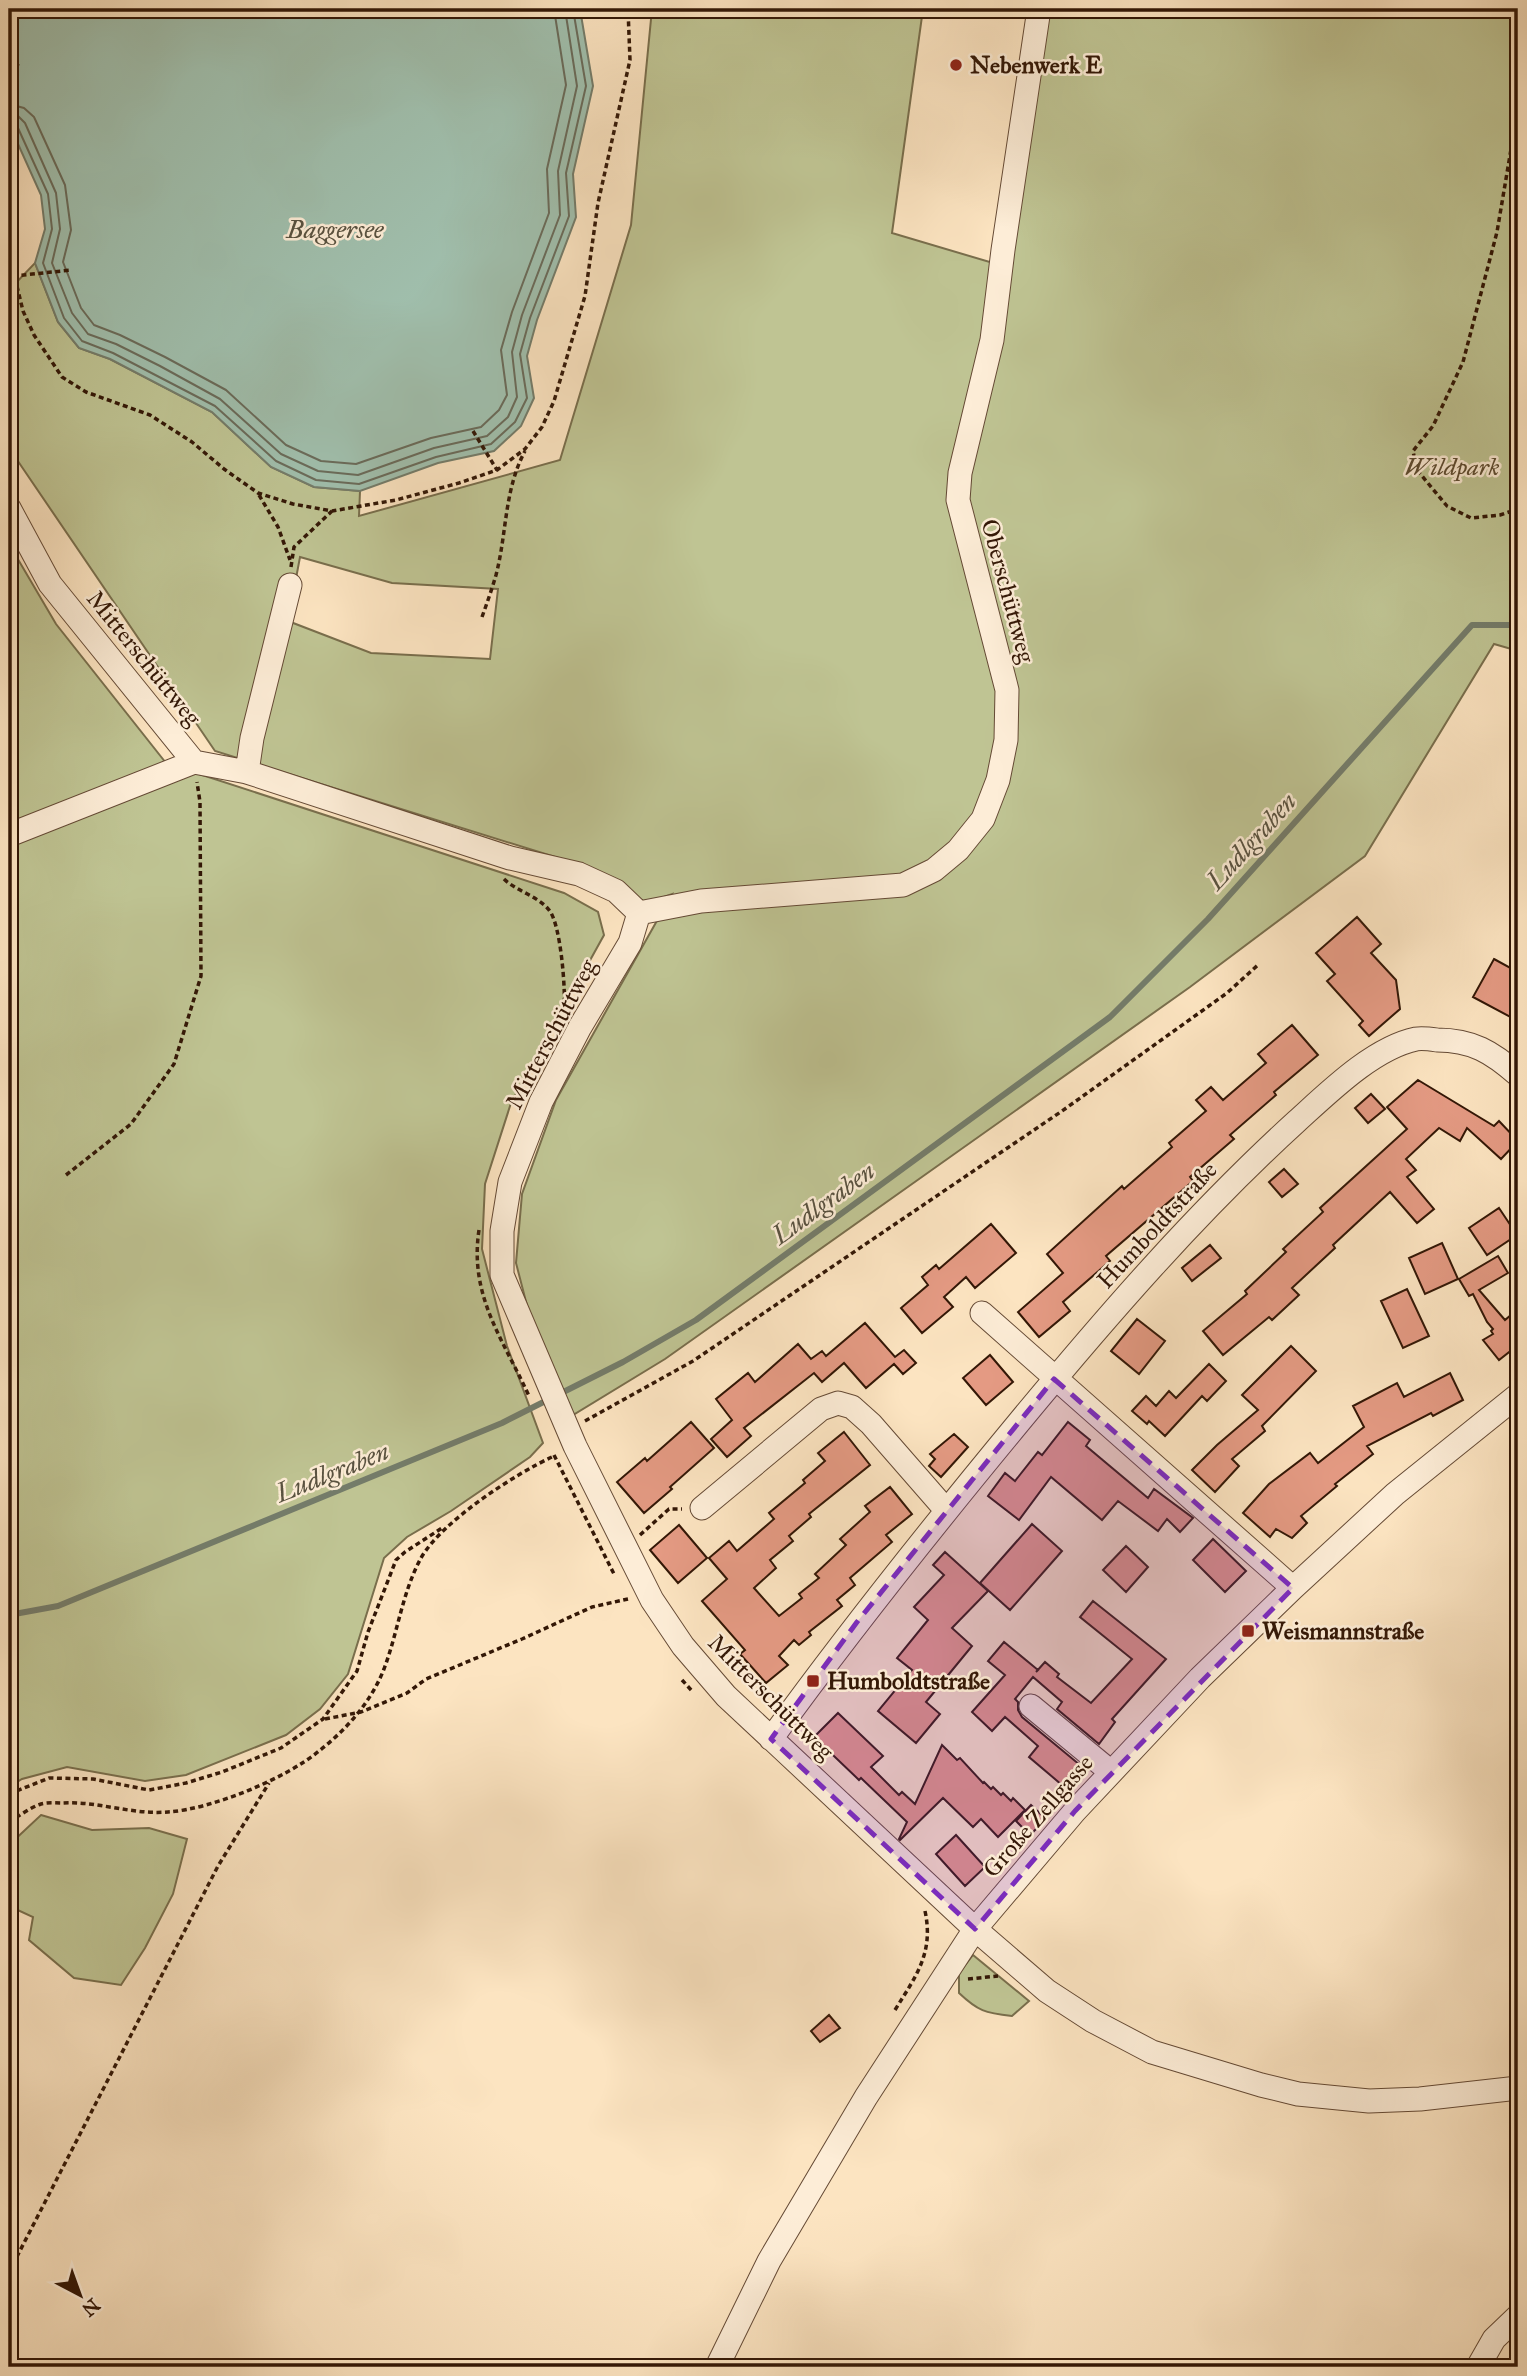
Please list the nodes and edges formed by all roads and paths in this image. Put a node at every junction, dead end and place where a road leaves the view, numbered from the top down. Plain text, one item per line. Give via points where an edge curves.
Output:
1 (628, 9) edge
2 (1039, 9) edge
3 (9, 62) edge
4 (19, 66) dead end
5 (1518, 108) edge
6 (9, 253) edge
7 (72, 270) dead end
8 (13, 276) junction
9 (473, 431) dead end
10 (526, 449) junction
11 (497, 470) junction
12 (258, 493) junction
13 (9, 508) edge
14 (1518, 509) edge
15 (332, 512) junction
16 (290, 574) junction
17 (482, 617) dead end
18 (194, 762) junction
19 (247, 772) junction
20 (9, 835) edge
21 (499, 872) dead end
22 (639, 913) junction
23 (1259, 964) dead end
24 (564, 1014) dead end
25 (1518, 1075) edge
26 (66, 1175) dead end
27 (480, 1226) dead end
28 (982, 1313) dead end
29 (1054, 1379) junction
30 (535, 1382) junction
31 (1518, 1395) edge
32 (569, 1433) junction
33 (702, 1508) joint
34 (946, 1510) junction
35 (447, 1526) junction
36 (626, 1548) junction
37 (1293, 1588) junction
38 (628, 1599) dead end
39 (1031, 1706) dead end
40 (361, 1712) junction
41 (323, 1719) junction
42 (771, 1739) junction
43 (1111, 1772) junction
44 (270, 1782) junction
45 (9, 1794) edge
46 (9, 1822) edge
47 (975, 1929) junction
48 (1518, 2088) edge
49 (9, 2272) edge
50 (1518, 2316) edge
51 (717, 2367) edge
52 (1478, 2367) edge

1 - 10 path via 630,60 598,203 585,296 554,401
2 - 22 street, Oberschüttweg via 992,340 960,473 958,500 1007,691 1006,740 983,820 934,870 903,885 701,901
3 - 4 path
5 - 14 path via 1497,232 1463,362 1433,426 1413,452 1417,470 1447,506 1471,518
6 - 8 path
7 - 8 path
8 - 12 path via 34,335 62,377 86,392 150,415
9 - 11 path
10 - 11 path
10 - 17 path via 515,470 496,574
11 - 15 path via 396,500
12 - 15 path
12 - 16 path via 278,527
13 - 18 street, Mitterschüttweg via 50,584
15 - 16 path via 295,547
16 - 19 street
18 - 19 street, Mitterschüttweg
18 - 20 street
18 - 26 path via 200,802 201,976 174,1064 131,1124
19 - 22 street, Mitterschüttweg via 510,858 579,874 616,891
21 - 24 path via 506,882 548,908 556,921 566,993
22 - 30 street, Mitterschüttweg via 630,943 541,1102 510,1182 502,1231 502,1275
23 - 32 path via 1121,1071 705,1353
25 - 29 street, Humboldtstraße via 1498,1057 1460,1040 1416,1039 1354,1070 1256,1158 1172,1244
27 - 30 path via 477,1276 485,1305
28 - 29 street
29 - 34 street, Humboldtstraße
29 - 37 street
30 - 32 street, Mitterschüttweg
31 - 37 street, Große Zellgasse via 1395,1494
32 - 35 path
32 - 36 street, Mitterschüttweg
33 - 34 street via 821,1409 838,1403 852,1407 871,1424
33 - 36 path via 669,1509
34 - 42 street, Humboldtstraße
35 - 40 path via 430,1544 406,1590 384,1669
35 - 41 path via 396,1560 357,1671
36 - 42 street, Mitterschüttweg via 652,1600 683,1646
37 - 43 street, Große Zellgasse
38 - 40 path via 592,1607
39 - 43 street
40 - 41 path
40 - 44 path via 318,1752
41 - 45 path via 281,1748 186,1783 149,1790 93,1779 49,1778
42 - 47 street, Mitterschüttweg
43 - 47 street, Große Zellgasse
44 - 46 path via 168,1812 85,1802 42,1804
44 - 49 path via 218,1866
47 - 48 street, Mitterschüttweg via 1047,1991 1093,2021 1152,2052 1261,2085 1369,2101
47 - 51 street, Große Zellgasse via 852,2120 769,2261
50 - 52 street via 1494,2339

